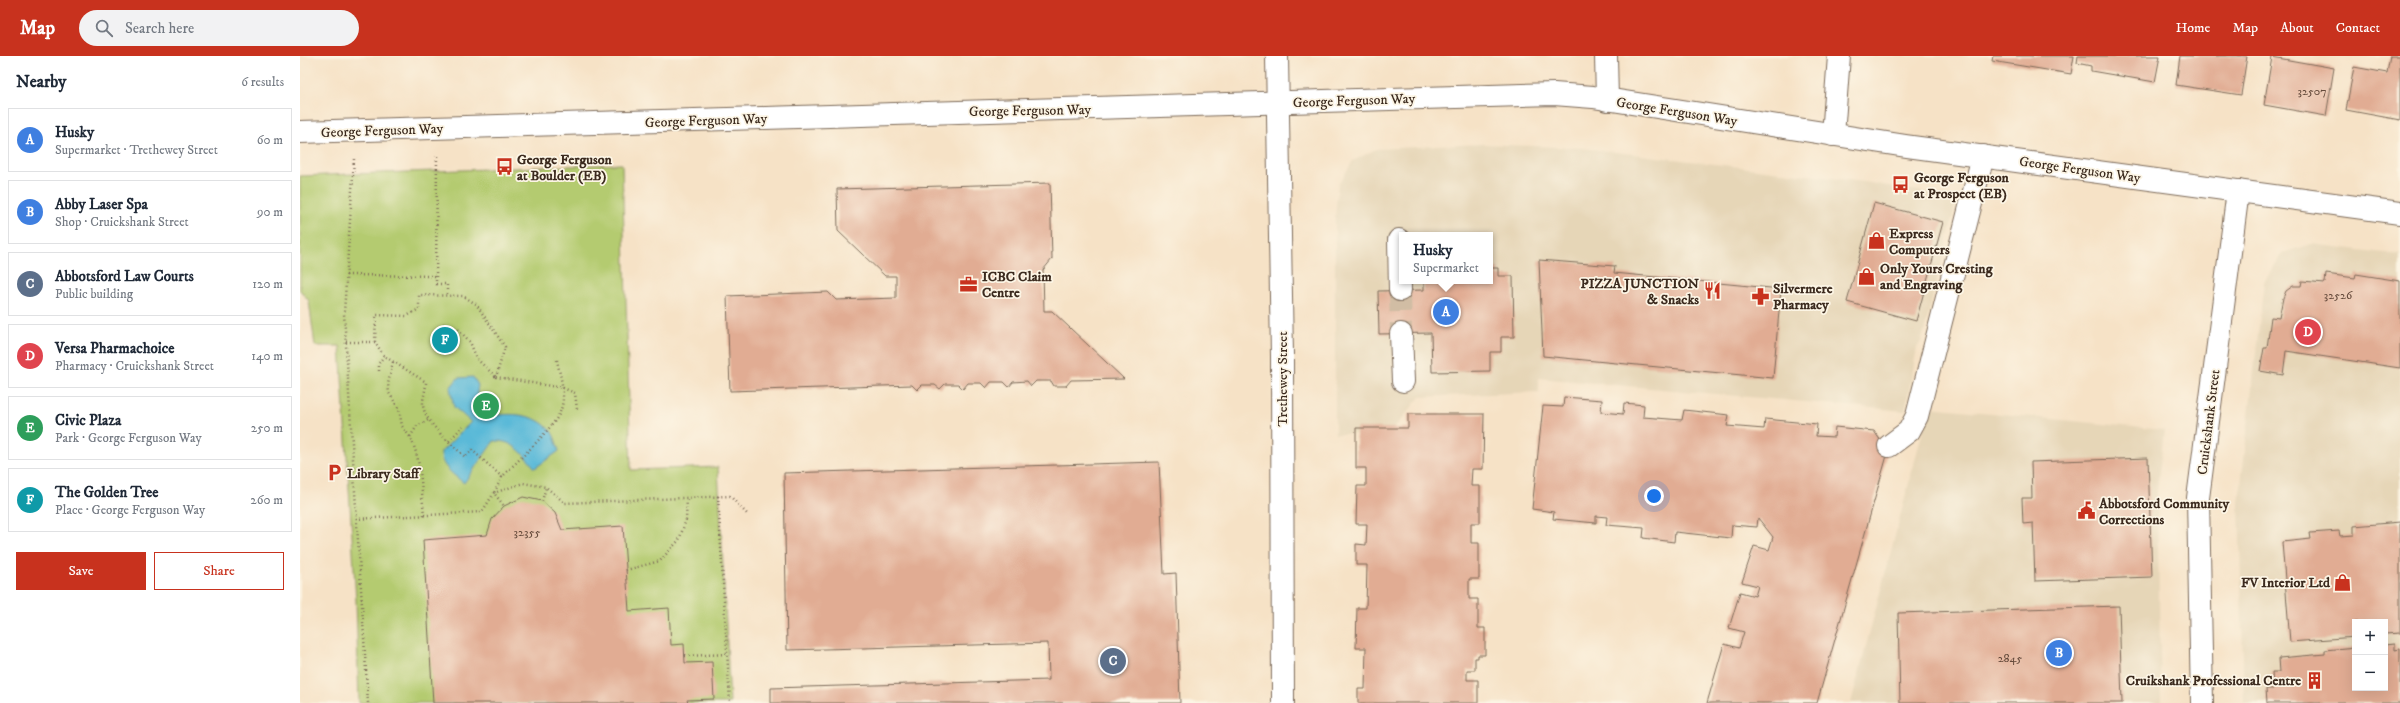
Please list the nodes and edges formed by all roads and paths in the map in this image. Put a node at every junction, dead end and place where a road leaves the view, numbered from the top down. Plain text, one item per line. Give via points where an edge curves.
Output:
1 (1276, 56) edge
2 (1606, 56) edge
3 (1839, 56) edge
4 (1607, 100) junction
5 (1278, 102) junction
6 (438, 128) junction
7 (354, 130) junction
8 (300, 132) edge
9 (1832, 135) junction
10 (1983, 156) junction
11 (504, 167) dead end
12 (504, 174) dead end
13 (2238, 190) junction
14 (2400, 213) edge
15 (346, 275) junction
16 (436, 276) junction
17 (1400, 284) edge
18 (1400, 290) tunnel mouth
19 (447, 296) junction
20 (443, 324) dead end
21 (1401, 334) tunnel mouth
22 (346, 342) junction
23 (375, 342) junction
24 (384, 356) junction
25 (557, 360) dead end
26 (393, 362) junction
27 (379, 371) dead end
28 (496, 377) junction
29 (1402, 381) dead end
30 (563, 388) junction
31 (577, 409) dead end
32 (428, 420) junction
33 (463, 426) dead end
34 (410, 437) junction
35 (449, 442) junction
36 (1889, 446) dead end
37 (502, 477) junction
38 (546, 487) junction
39 (494, 493) junction
40 (718, 496) junction
41 (687, 498) junction
42 (542, 500) dead end
43 (504, 506) dead end
44 (747, 514) dead end
45 (424, 515) junction
46 (356, 519) junction
47 (626, 570) dead end
48 (727, 654) junction
49 (685, 656) dead end
50 (368, 703) edge
51 (730, 703) edge
52 (1283, 703) edge
53 (2202, 703) edge

1 - 5 main road, Trethewey Street
2 - 4 main road
3 - 9 main road
4 - 5 main road, George Ferguson Way via 1554,94
4 - 9 main road, George Ferguson Way
5 - 6 main road, George Ferguson Way
5 - 52 main road, Trethewey Street
6 - 7 main road, George Ferguson Way
6 - 16 path
7 - 8 main road, George Ferguson Way
7 - 15 path via 353,191
9 - 10 main road, George Ferguson Way
10 - 13 main road, George Ferguson Way
10 - 36 main road via 1917,416 1909,431
11 - 12 path
13 - 14 main road, George Ferguson Way
13 - 53 main road, Cruickshank Street via 2198,498
15 - 16 path
15 - 22 path
16 - 19 path via 436,284 447,284
17 - 18 main road
19 - 23 path via 419,295 418,309 407,316 376,316
19 - 28 path via 462,296 476,304 505,347
20 - 28 path via 458,329 470,342 477,359
21 - 29 main road
22 - 23 path
22 - 46 path
23 - 24 path
24 - 26 path
24 - 27 path via 379,363
25 - 30 path
26 - 32 path via 426,382 423,404
26 - 34 path via 388,384 389,393 399,409 402,426
28 - 30 path
30 - 31 path via 576,393
30 - 37 path via 560,412
32 - 34 path via 418,426
32 - 35 path
33 - 35 path
34 - 45 path via 420,463 418,474
35 - 37 path via 465,457 472,450
37 - 39 path
38 - 39 path via 523,483
38 - 41 path via 565,503
38 - 42 path
39 - 43 path
39 - 45 path via 482,512
40 - 41 path
40 - 44 path via 730,496
40 - 48 path
41 - 47 path via 686,520 679,540 660,561
45 - 46 path
46 - 50 path
48 - 49 path
48 - 51 path

